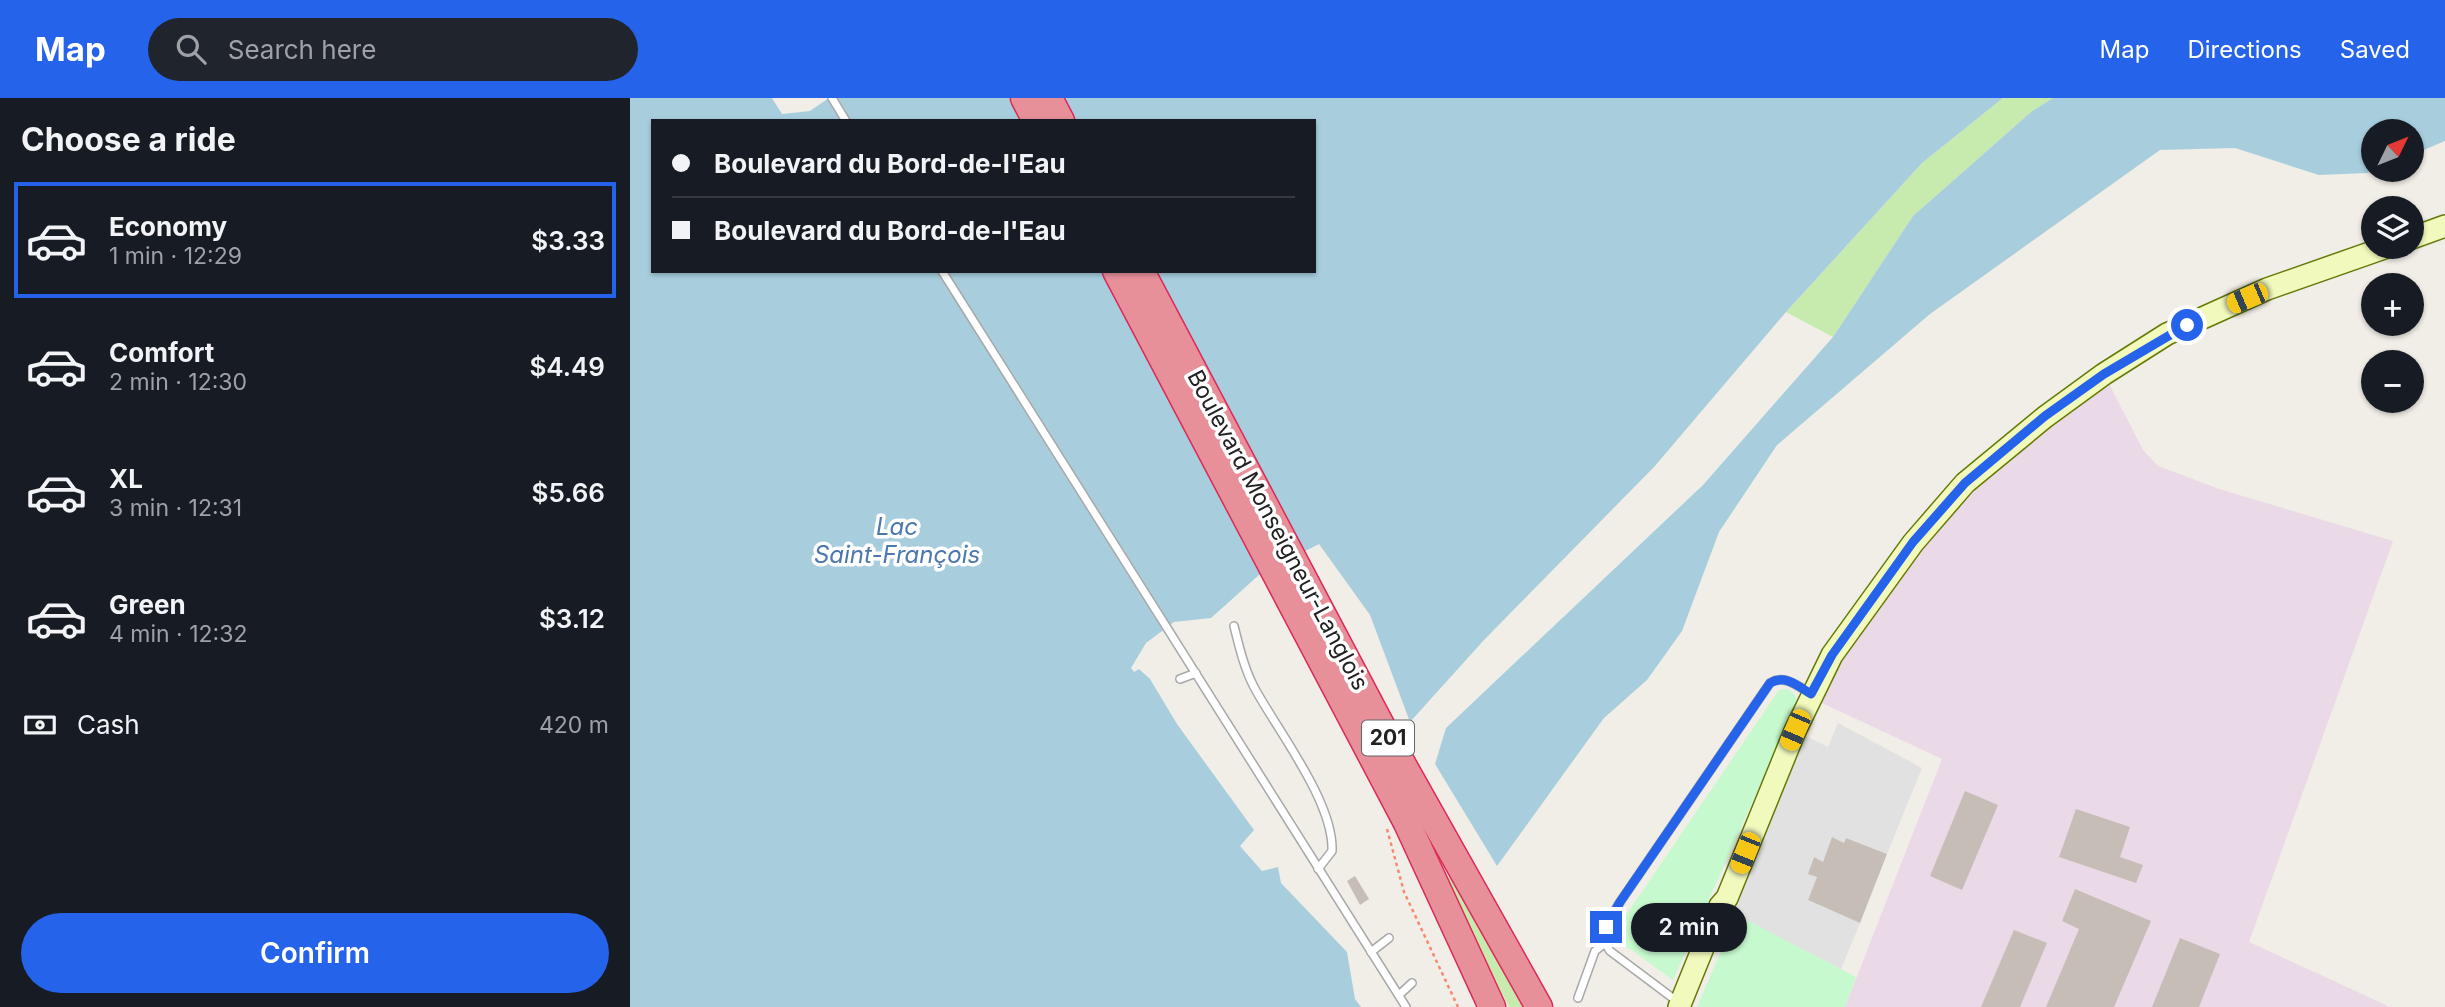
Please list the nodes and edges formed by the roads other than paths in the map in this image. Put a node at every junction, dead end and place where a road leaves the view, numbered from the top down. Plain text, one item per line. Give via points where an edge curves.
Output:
1 (832, 98) edge
2 (1024, 98) edge
3 (1049, 98) edge
4 (845, 119) edge
5 (1035, 119) edge
6 (1060, 119) edge
7 (2445, 226) edge
8 (2424, 234) edge
9 (2361, 256) edge
10 (943, 273) edge
11 (1117, 273) edge
12 (1142, 273) edge
13 (1283, 563) junction
14 (1234, 626) dead end
15 (1196, 673) junction
16 (1180, 679) dead end
17 (1811, 694) junction
18 (1318, 869) junction
19 (1389, 938) dead end
20 (1605, 943) junction
21 (1371, 952) junction
22 (1412, 982) dead end
23 (1399, 995) junction
24 (1578, 998) dead end
25 (1679, 1005) edge
26 (1406, 1007) edge
27 (1492, 1007) edge
28 (1539, 1007) edge

1 - 4 lane
2 - 5 highway
3 - 6 highway
7 - 8 street
9 - 17 street via 2267,289 2177,329 2045,416 1965,483 1913,542 1832,655
10 - 15 lane
11 - 13 highway, Boulevard Monseigneur-Langlois / 201
12 - 13 highway, Boulevard Monseigneur-Langlois / 201
13 - 27 highway, Boulevard Monseigneur-Langlois / 201
13 - 28 highway, Boulevard Monseigneur-Langlois / 201
14 - 18 lane via 1253,686 1311,786 1329,827 1332,850
15 - 16 lane
15 - 18 lane
17 - 20 lane via 1786,680 1770,683 1620,902 1605,930
17 - 25 street
18 - 21 lane
19 - 21 lane
20 - 24 lane via 1595,951
20 - 25 lane via 1617,958
21 - 23 lane
22 - 23 lane
23 - 26 lane

